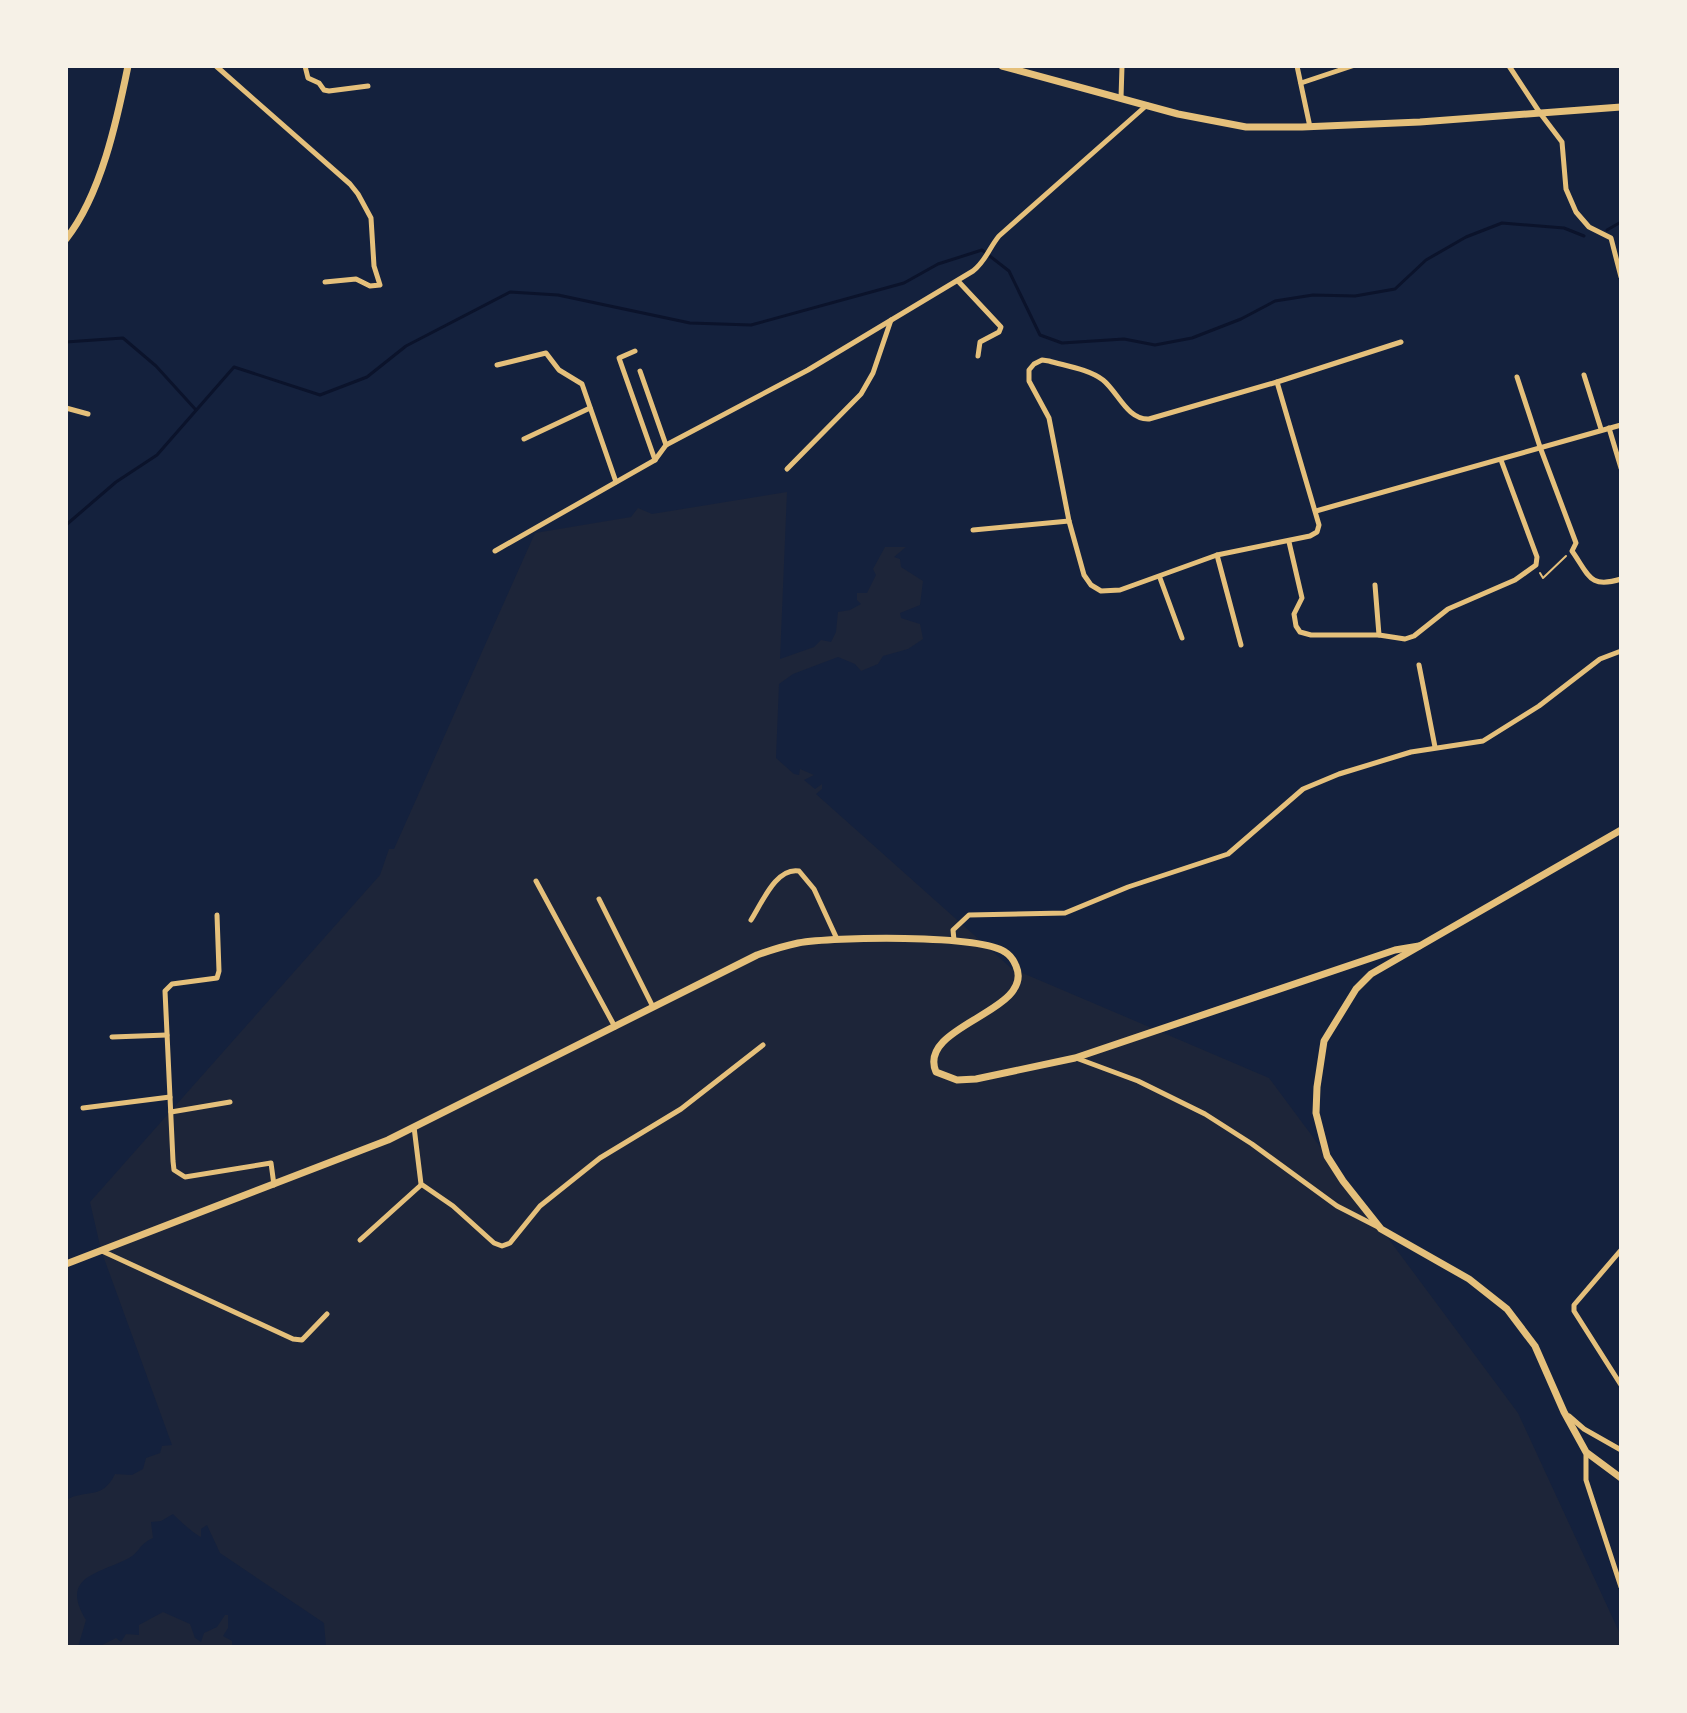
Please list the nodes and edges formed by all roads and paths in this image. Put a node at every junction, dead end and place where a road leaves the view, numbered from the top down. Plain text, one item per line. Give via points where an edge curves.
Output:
1 (128, 66) edge
2 (216, 66) edge
3 (305, 66) edge
4 (1002, 66) edge
5 (1122, 66) edge
6 (1297, 66) edge
7 (1352, 66) edge
8 (1509, 66) edge
9 (1301, 83) junction
10 (368, 86) dead end
11 (1121, 98) junction
12 (1147, 105) junction
13 (1621, 107) edge
14 (1540, 113) junction
15 (1310, 127) junction
16 (66, 239) edge
17 (1621, 277) edge
18 (958, 281) junction
19 (325, 282) dead end
20 (891, 320) junction
21 (1401, 342) dead end
22 (635, 351) dead end
23 (978, 356) dead end
24 (497, 365) dead end
25 (640, 371) dead end
26 (1584, 375) dead end
27 (1517, 377) dead end
28 (1277, 382) junction
29 (66, 408) edge
30 (590, 408) junction
31 (88, 414) dead end
32 (1621, 425) edge
33 (1609, 428) junction
34 (1601, 429) junction
35 (524, 439) dead end
36 (666, 445) junction
37 (1540, 447) junction
38 (655, 460) junction
39 (1501, 460) junction
40 (1621, 468) edge
41 (787, 469) dead end
42 (617, 482) junction
43 (1316, 511) junction
44 (1069, 521) junction
45 (973, 530) dead end
46 (1289, 542) junction
47 (495, 551) dead end
48 (1572, 551) junction
49 (1217, 555) junction
50 (1536, 565) junction
51 (1160, 578) junction
52 (1621, 579) edge
53 (1375, 585) dead end
54 (1379, 635) junction
55 (1182, 638) dead end
56 (1241, 645) dead end
57 (1621, 651) edge
58 (1419, 665) dead end
59 (1435, 747) junction
60 (1621, 830) edge
61 (536, 881) dead end
62 (599, 899) dead end
63 (217, 915) dead end
64 (751, 920) dead end
65 (838, 940) junction
66 (954, 940) junction
67 (1419, 946) junction
68 (653, 1007) junction
69 (615, 1027) junction
70 (167, 1035) junction
71 (112, 1037) dead end
72 (763, 1045) dead end
73 (1075, 1058) junction
74 (170, 1097) junction
75 (230, 1102) dead end
76 (83, 1108) dead end
77 (171, 1112) junction
78 (414, 1127) junction
79 (421, 1184) junction
80 (274, 1185) junction
81 (1381, 1229) junction
82 (360, 1240) dead end
83 (101, 1250) junction
84 (1621, 1250) edge
85 (66, 1264) edge
86 (327, 1314) dead end
87 (1621, 1385) edge
88 (1564, 1412) junction
89 (1621, 1450) edge
90 (1586, 1452) junction
91 (1621, 1478) edge
92 (1621, 1587) edge

1 - 16 street via 95,185
2 - 19 street via 350,184 371,218 380,285 356,279
3 - 10 street via 308,78 324,90
4 - 11 street
5 - 11 street
6 - 9 street
7 - 9 street
8 - 14 street
9 - 15 street
11 - 12 street
12 - 15 street via 1246,127
12 - 18 street
13 - 14 street
14 - 15 street
14 - 17 street via 1562,142 1566,189 1576,212 1589,227 1611,238
18 - 20 street
18 - 23 street via 1001,327 980,342
20 - 36 street
20 - 41 street via 861,394
21 - 28 street
22 - 38 street via 619,358
24 - 30 street via 546,353 559,370 582,384
25 - 36 street
26 - 34 street
27 - 37 street
28 - 43 street
28 - 44 street via 1141,419 1103,380 1042,360 1034,364 1029,381 1049,418
29 - 31 street
30 - 35 street
30 - 42 street
32 - 33 street
33 - 34 street
33 - 40 street
34 - 37 street
36 - 38 street
37 - 39 street
37 - 48 street via 1576,543
38 - 42 street
39 - 43 street
39 - 50 street
42 - 47 street
43 - 46 street via 1317,532
44 - 45 street
44 - 51 street via 1091,585 1101,591 1120,590
46 - 49 street
46 - 54 street via 1302,598 1294,614 1300,632
48 - 50 path via 1543,578
48 - 52 street via 1596,582
49 - 51 street
49 - 56 street
50 - 54 street via 1515,580 1448,609 1414,636
51 - 55 street
53 - 54 street
57 - 59 street via 1600,659 1483,741
58 - 59 street
59 - 66 street via 1303,789 1228,854 1065,913 969,915 953,930
60 - 67 street
61 - 69 street
62 - 68 street
63 - 70 street via 217,978 166,987
64 - 65 street via 780,875 799,871 814,889
65 - 66 street
65 - 68 street via 757,955
66 - 73 street via 1005,952 1019,978 1009,995 937,1048 936,1072 957,1080 976,1079
67 - 73 street
67 - 81 street via 1356,989 1324,1041 1319,1064 1316,1113 1327,1156
68 - 69 street
69 - 78 street
70 - 71 street
70 - 74 street
72 - 79 street via 681,1109 600,1158 540,1206 510,1243 494,1243
73 - 81 street via 1205,1114 1337,1206
74 - 76 street
74 - 77 street
75 - 77 street
77 - 80 street via 173,1161 179,1174 271,1163
78 - 79 street
78 - 80 street
79 - 82 street
80 - 83 street
81 - 88 street via 1469,1279 1507,1309 1535,1346
83 - 85 street
83 - 86 street via 293,1339 302,1340
84 - 87 street via 1574,1305 1578,1321
88 - 89 street
88 - 90 street
90 - 91 street
90 - 92 street via 1586,1480

